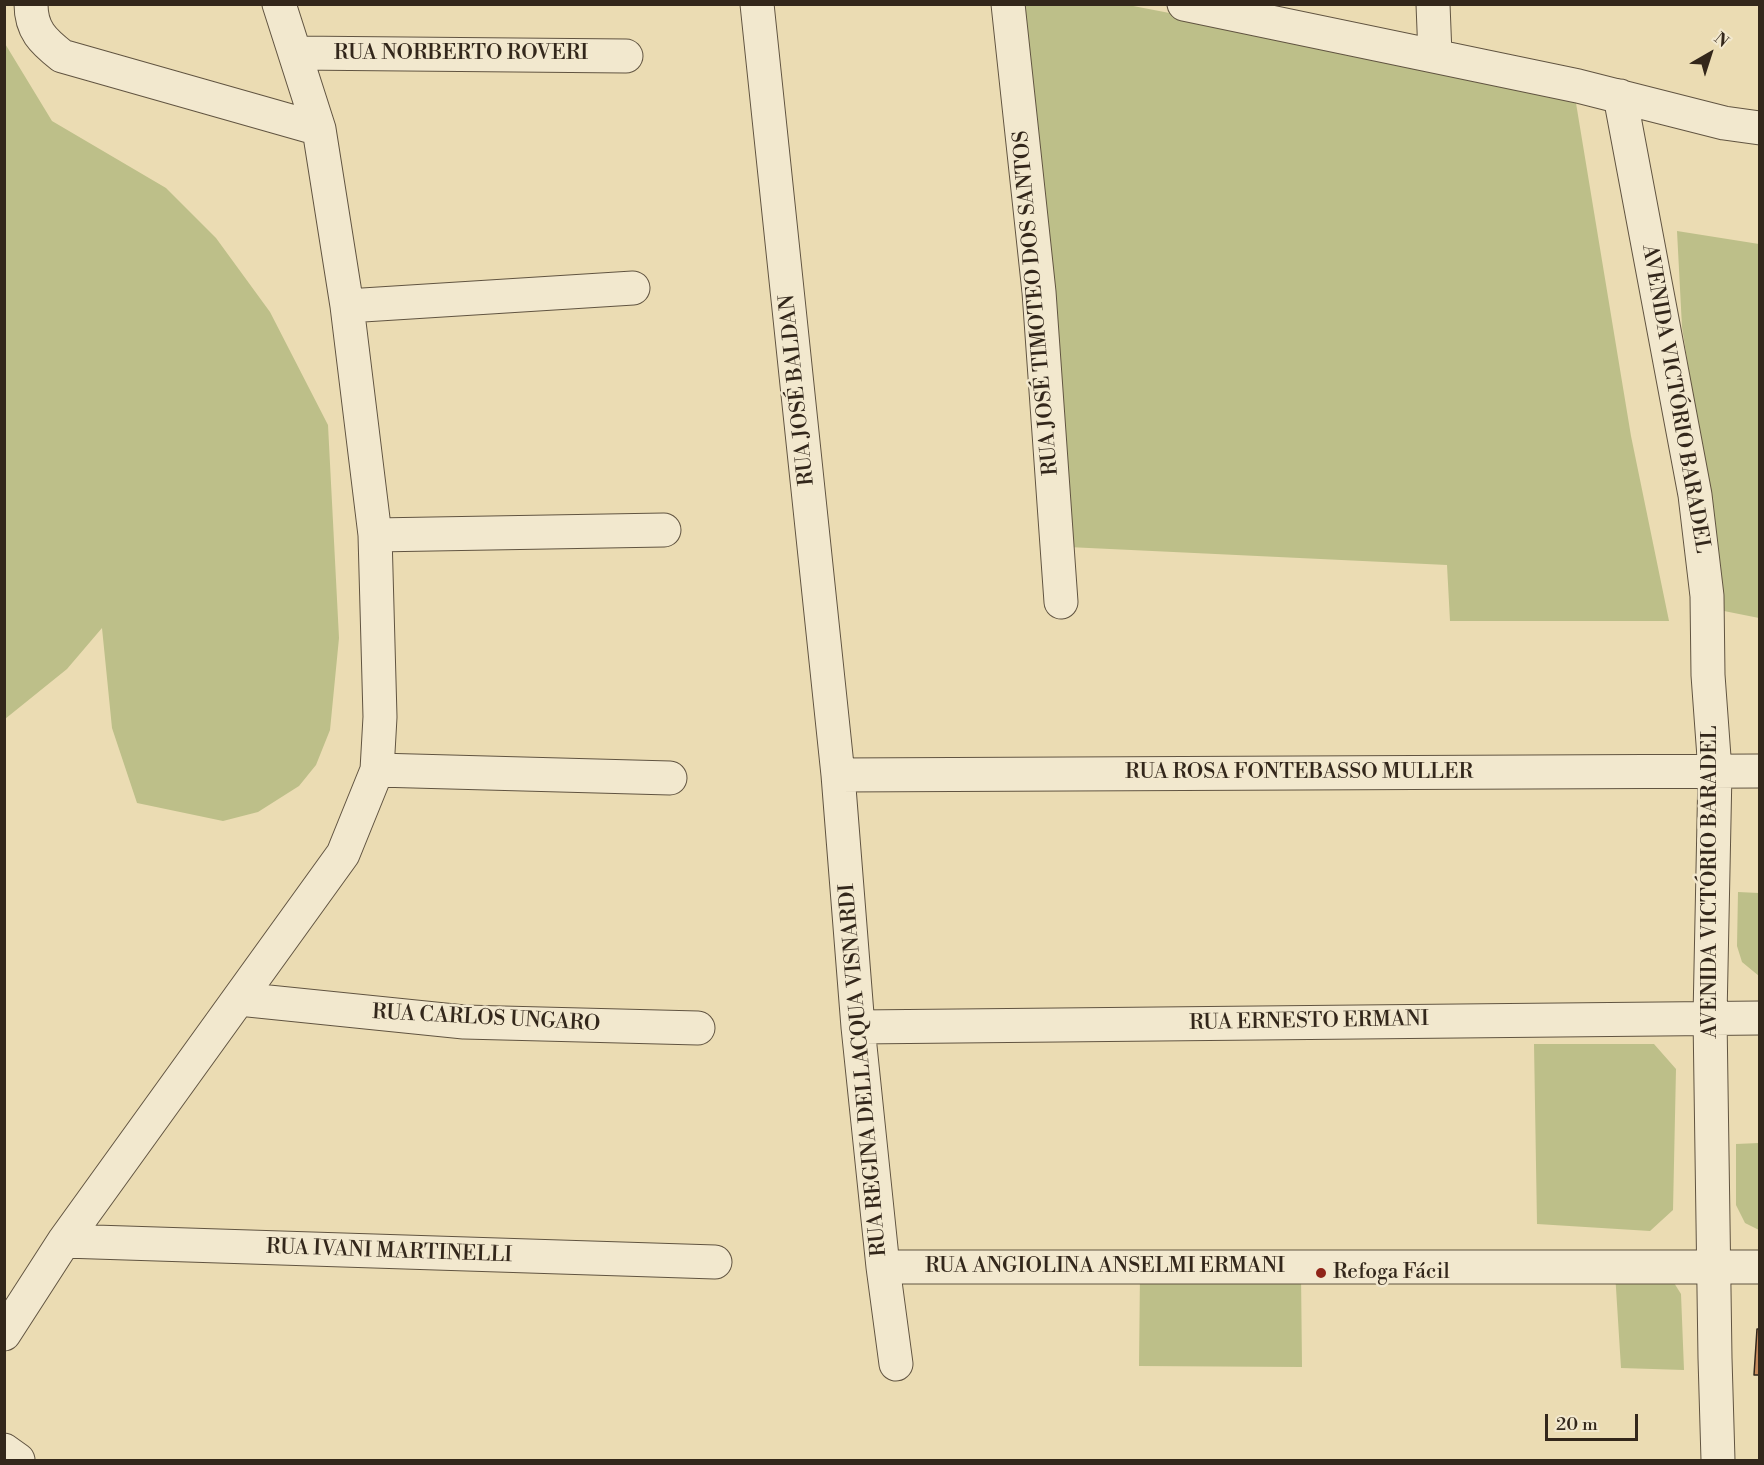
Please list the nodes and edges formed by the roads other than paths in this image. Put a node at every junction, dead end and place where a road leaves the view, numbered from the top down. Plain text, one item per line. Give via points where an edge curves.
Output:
1 (31, 4) edge
2 (279, 4) edge
3 (758, 4) edge
4 (1008, 4) edge
5 (1184, 4) edge
6 (1432, 4) edge
7 (295, 53) junction
8 (1435, 55) junction
9 (626, 56) dead end
10 (1620, 96) junction
11 (1760, 128) edge
12 (319, 129) junction
13 (633, 288) dead end
14 (347, 306) junction
15 (664, 530) dead end
16 (375, 535) junction
17 (1061, 602) dead end
18 (377, 770) junction
19 (1715, 771) junction
20 (1760, 771) edge
21 (838, 775) junction
22 (670, 778) dead end
23 (239, 999) junction
24 (1710, 1017) junction
25 (1760, 1018) edge
26 (858, 1027) junction
27 (698, 1028) dead end
28 (64, 1241) junction
29 (715, 1262) dead end
30 (883, 1267) junction
31 (1714, 1267) junction
32 (1760, 1267) edge
33 (4, 1334) edge
34 (896, 1364) dead end
35 (4, 1450) edge
36 (18, 1461) edge
37 (1718, 1461) edge

1 - 12 street via 31,18 42,40 62,56
2 - 7 street
3 - 21 street, RUA JOSÉ BALDAN
4 - 17 street, RUA JOSÉ TIMOTEO DOS SANTOS via 1040,292
5 - 8 street
6 - 8 street
7 - 9 street, RUA NORBERTO ROVERI
7 - 12 street
8 - 10 street
10 - 11 street via 1724,123
10 - 19 street, AVENIDA VICTÓRIO BARADEL via 1695,495 1707,596
12 - 14 street
13 - 14 street
14 - 16 street
15 - 16 street
16 - 18 street via 380,717
18 - 22 street
18 - 23 street via 343,854
19 - 20 street, RUA ROSA FONTEBASSO MULLER
19 - 21 street, RUA ROSA FONTEBASSO MULLER
19 - 24 street, AVENIDA VICTÓRIO BARADEL
21 - 26 street, RUA REGINA DELLACQUA VISNARDI
23 - 27 street, RUA CARLOS UNGARO via 464,1022
23 - 28 street
24 - 25 street, RUA ERNESTO ERMANI
24 - 26 street, RUA ERNESTO ERMANI
24 - 31 street, AVENIDA VICTÓRIO BARADEL
26 - 30 street, RUA REGINA DELLACQUA VISNARDI
28 - 29 street, RUA IVANI MARTINELLI
28 - 33 street
30 - 31 street, RUA ANGIOLINA ANSELMI ERMANI
30 - 34 street, RUA REGINA DELLACQUA VISNARDI
31 - 32 street, RUA ANGIOLINA ANSELMI ERMANI
31 - 37 street, AVENIDA VICTÓRIO BARADEL
35 - 36 street

